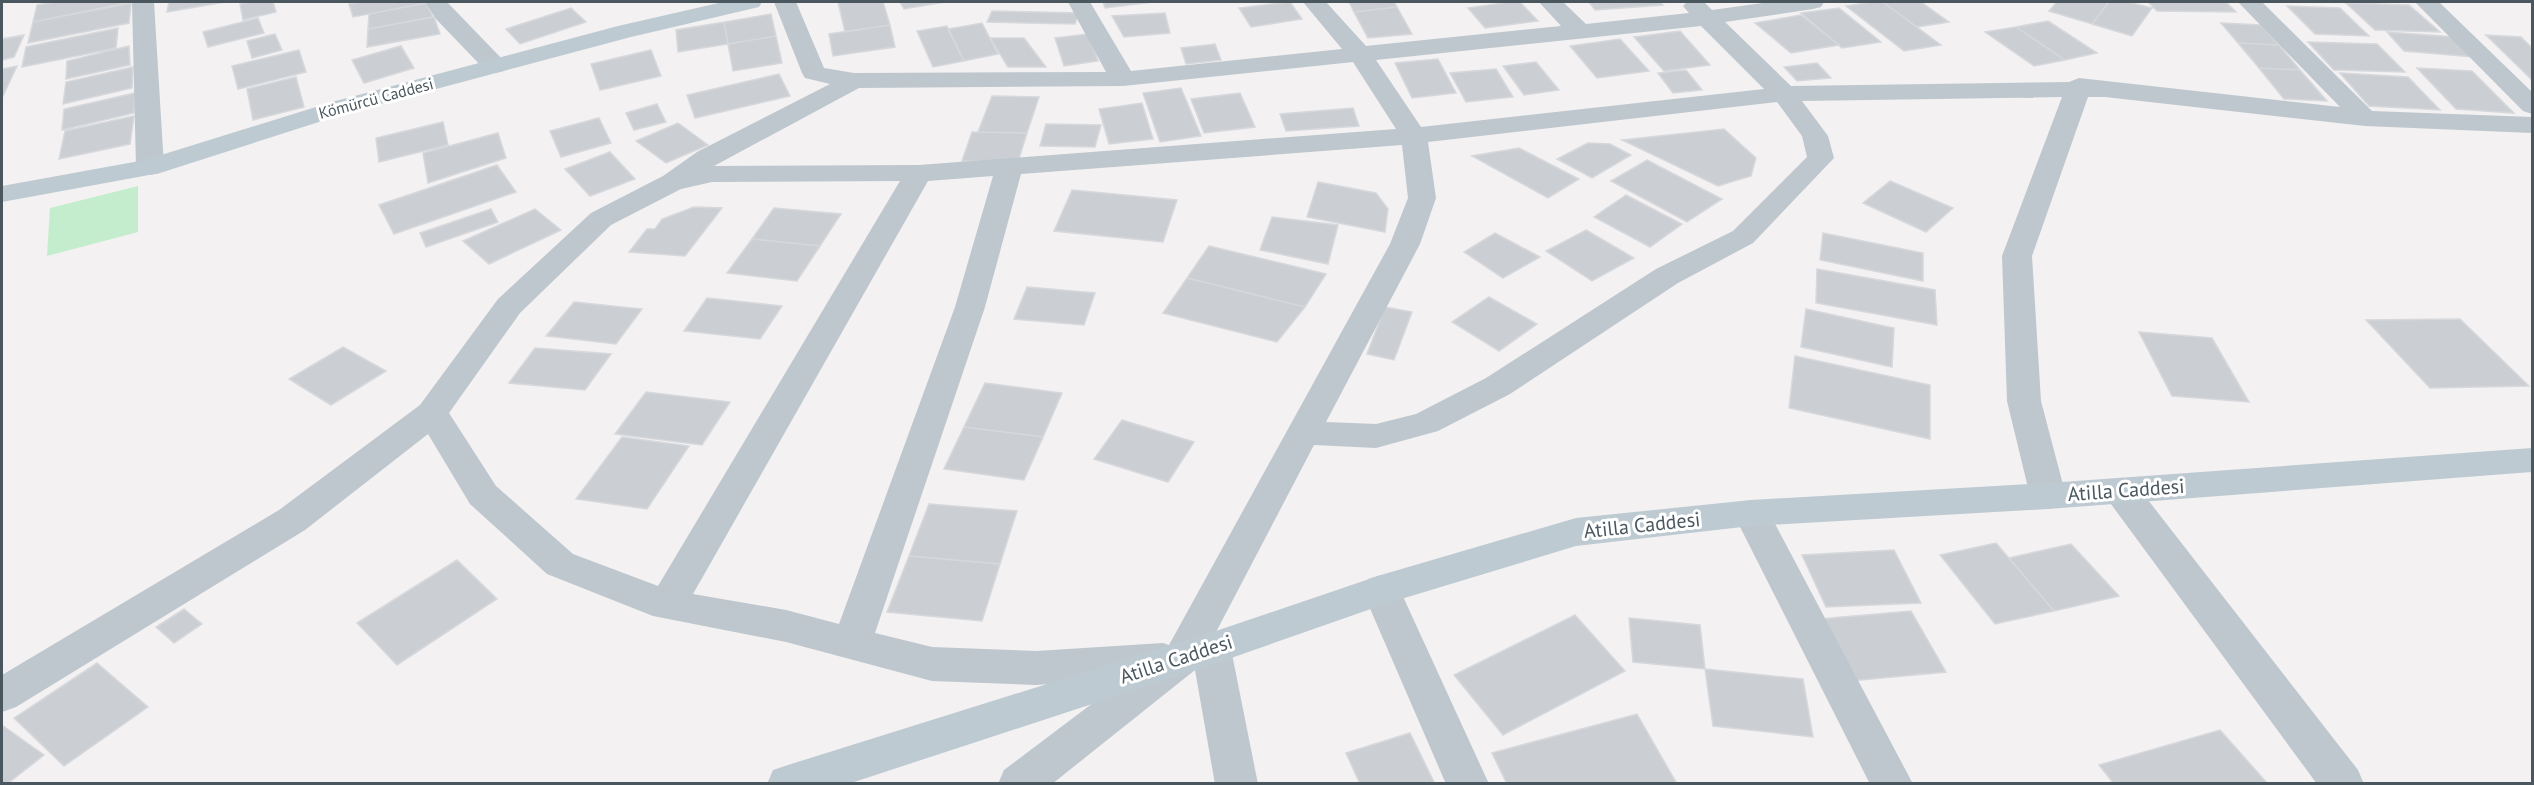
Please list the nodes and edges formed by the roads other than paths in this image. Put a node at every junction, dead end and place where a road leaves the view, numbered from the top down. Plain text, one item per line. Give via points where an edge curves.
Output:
1 (143, 2) edge
2 (436, 2) edge
3 (752, 2) edge
4 (785, 2) edge
5 (1079, 2) edge
6 (1314, 2) edge
7 (1550, 2) edge
8 (1813, 2) edge
9 (2249, 2) edge
10 (2426, 2) edge
11 (1699, 10) edge
12 (1580, 31) junction
13 (1359, 53) junction
14 (495, 66) junction
15 (1123, 79) junction
16 (854, 81) junction
17 (2091, 89) junction
18 (1784, 93) junction
19 (2532, 106) edge
20 (2365, 118) junction
21 (2532, 125) edge
22 (1414, 136) junction
23 (150, 166) junction
24 (1009, 167) junction
25 (919, 173) junction
26 (673, 182) junction
27 (2, 194) edge
28 (432, 413) junction
29 (1305, 433) junction
30 (2532, 460) edge
31 (2121, 491) junction
32 (2048, 496) junction
33 (1751, 513) junction
34 (1381, 590) junction
35 (666, 605) junction
36 (852, 643) junction
37 (1197, 653) junction
38 (2, 695) edge
39 (788, 783) edge
40 (1019, 783) edge
41 (1237, 783) edge
42 (1468, 783) edge
43 (1892, 783) edge
44 (2343, 783) edge

1 - 23 street
2 - 14 street
3 - 14 street, Kömürcü Caddesi
4 - 16 street via 814,73
5 - 15 street
6 - 13 street
7 - 12 street
8 - 11 street
9 - 20 street
10 - 19 street
11 - 12 street
11 - 18 street
12 - 13 street
13 - 15 street
13 - 22 street
14 - 23 street, Kömürcü Caddesi via 341,107
15 - 16 street
16 - 26 street via 707,158
17 - 18 street
17 - 20 street
17 - 32 street via 2017,256 2024,401
18 - 22 street
18 - 29 street via 1815,136 1821,158 1743,237 1667,276 1498,386 1426,423 1376,436
20 - 21 street
22 - 24 street
22 - 29 street via 1422,198 1405,244
23 - 27 street, Kömürcü Caddesi
24 - 25 street
24 - 36 street via 970,307
25 - 26 street via 712,174
25 - 35 street
26 - 28 street via 601,219 509,306
28 - 35 street via 483,495 560,564
28 - 38 street via 292,520
29 - 37 street
30 - 31 street, Atilla Caddesi
31 - 32 street, Atilla Caddesi
31 - 44 street
32 - 33 street, Atilla Caddesi
33 - 34 street, Atilla Caddesi via 1576,531
33 - 43 street
34 - 37 street, Atilla Caddesi
34 - 42 street
35 - 36 street via 786,626
36 - 37 street via 932,664 1036,668
37 - 39 street, Atilla Caddesi
37 - 40 street
37 - 41 street

